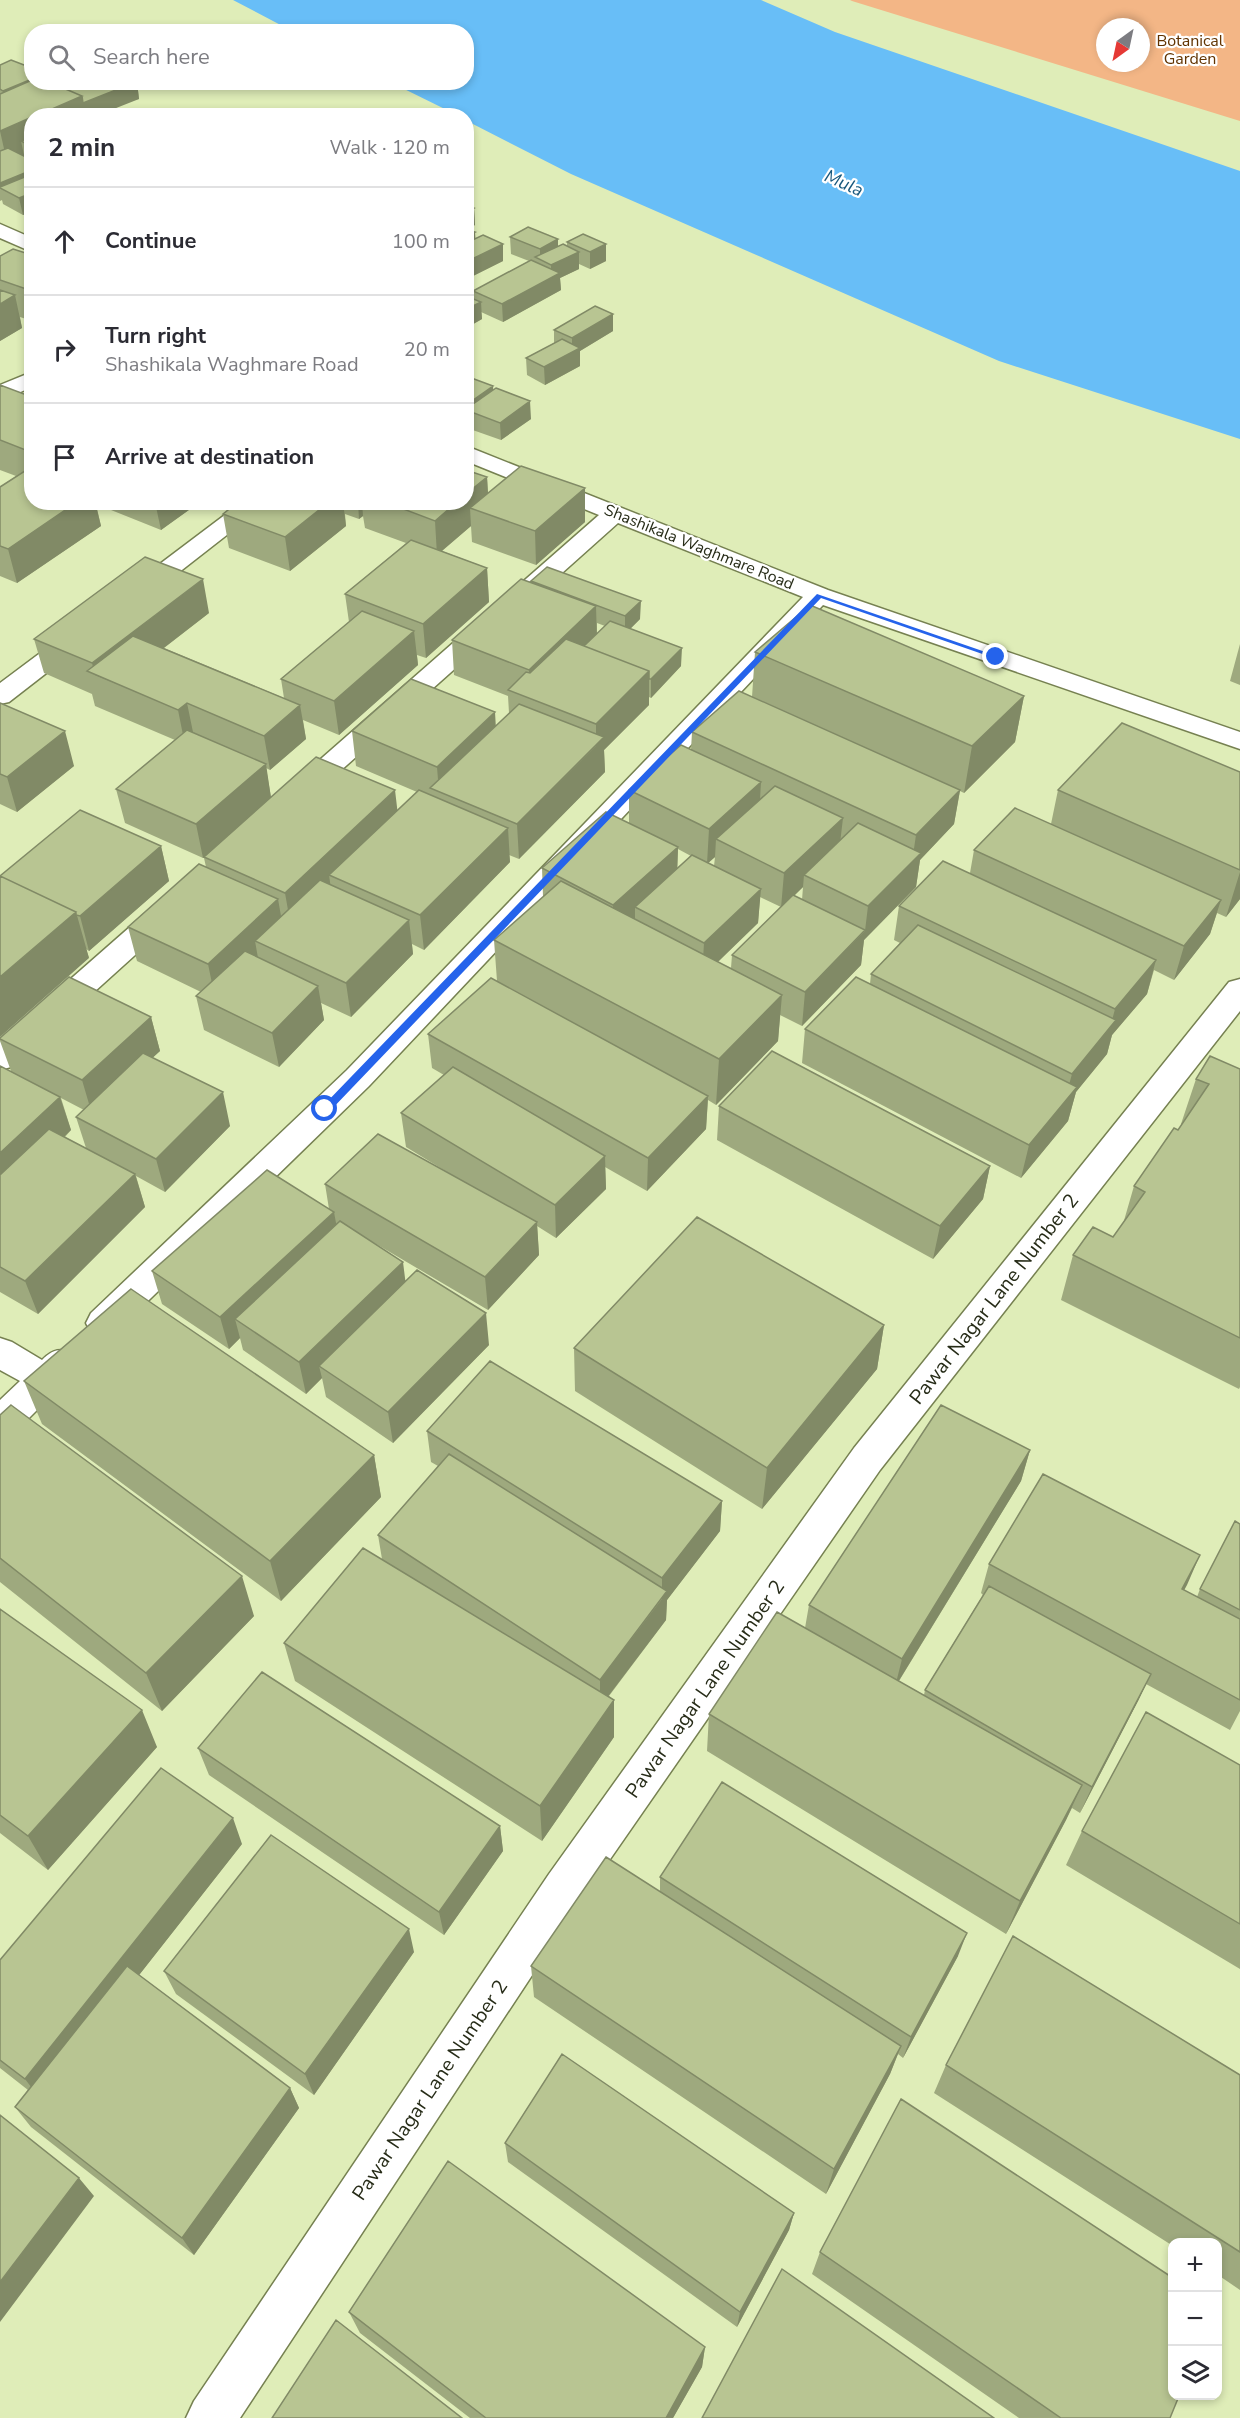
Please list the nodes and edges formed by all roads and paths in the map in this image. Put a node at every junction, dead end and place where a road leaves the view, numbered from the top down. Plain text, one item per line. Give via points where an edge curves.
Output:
1 (0, 230) edge
2 (24, 242) edge
3 (24, 382) edge
4 (0, 394) edge
5 (474, 456) edge
6 (247, 510) edge
7 (615, 513) junction
8 (819, 595) junction
9 (0, 696) edge
10 (1240, 741) edge
11 (285, 806) edge
12 (187, 892) edge
13 (1240, 990) edge
14 (0, 1059) edge
15 (0, 1352) edge
16 (45, 1379) junction
17 (0, 1423) edge
18 (211, 2418) edge

1 - 2 street
3 - 4 street
5 - 7 street, Shashikala Waghmare Road
6 - 9 street
7 - 8 street, Shashikala Waghmare Road
7 - 11 street
8 - 10 street, Shashikala Waghmare Road
8 - 16 street via 358,1078
12 - 14 street
13 - 18 street, Pawar Nagar Lane Number 2 via 867,1459 564,1889
15 - 16 street
16 - 17 street

